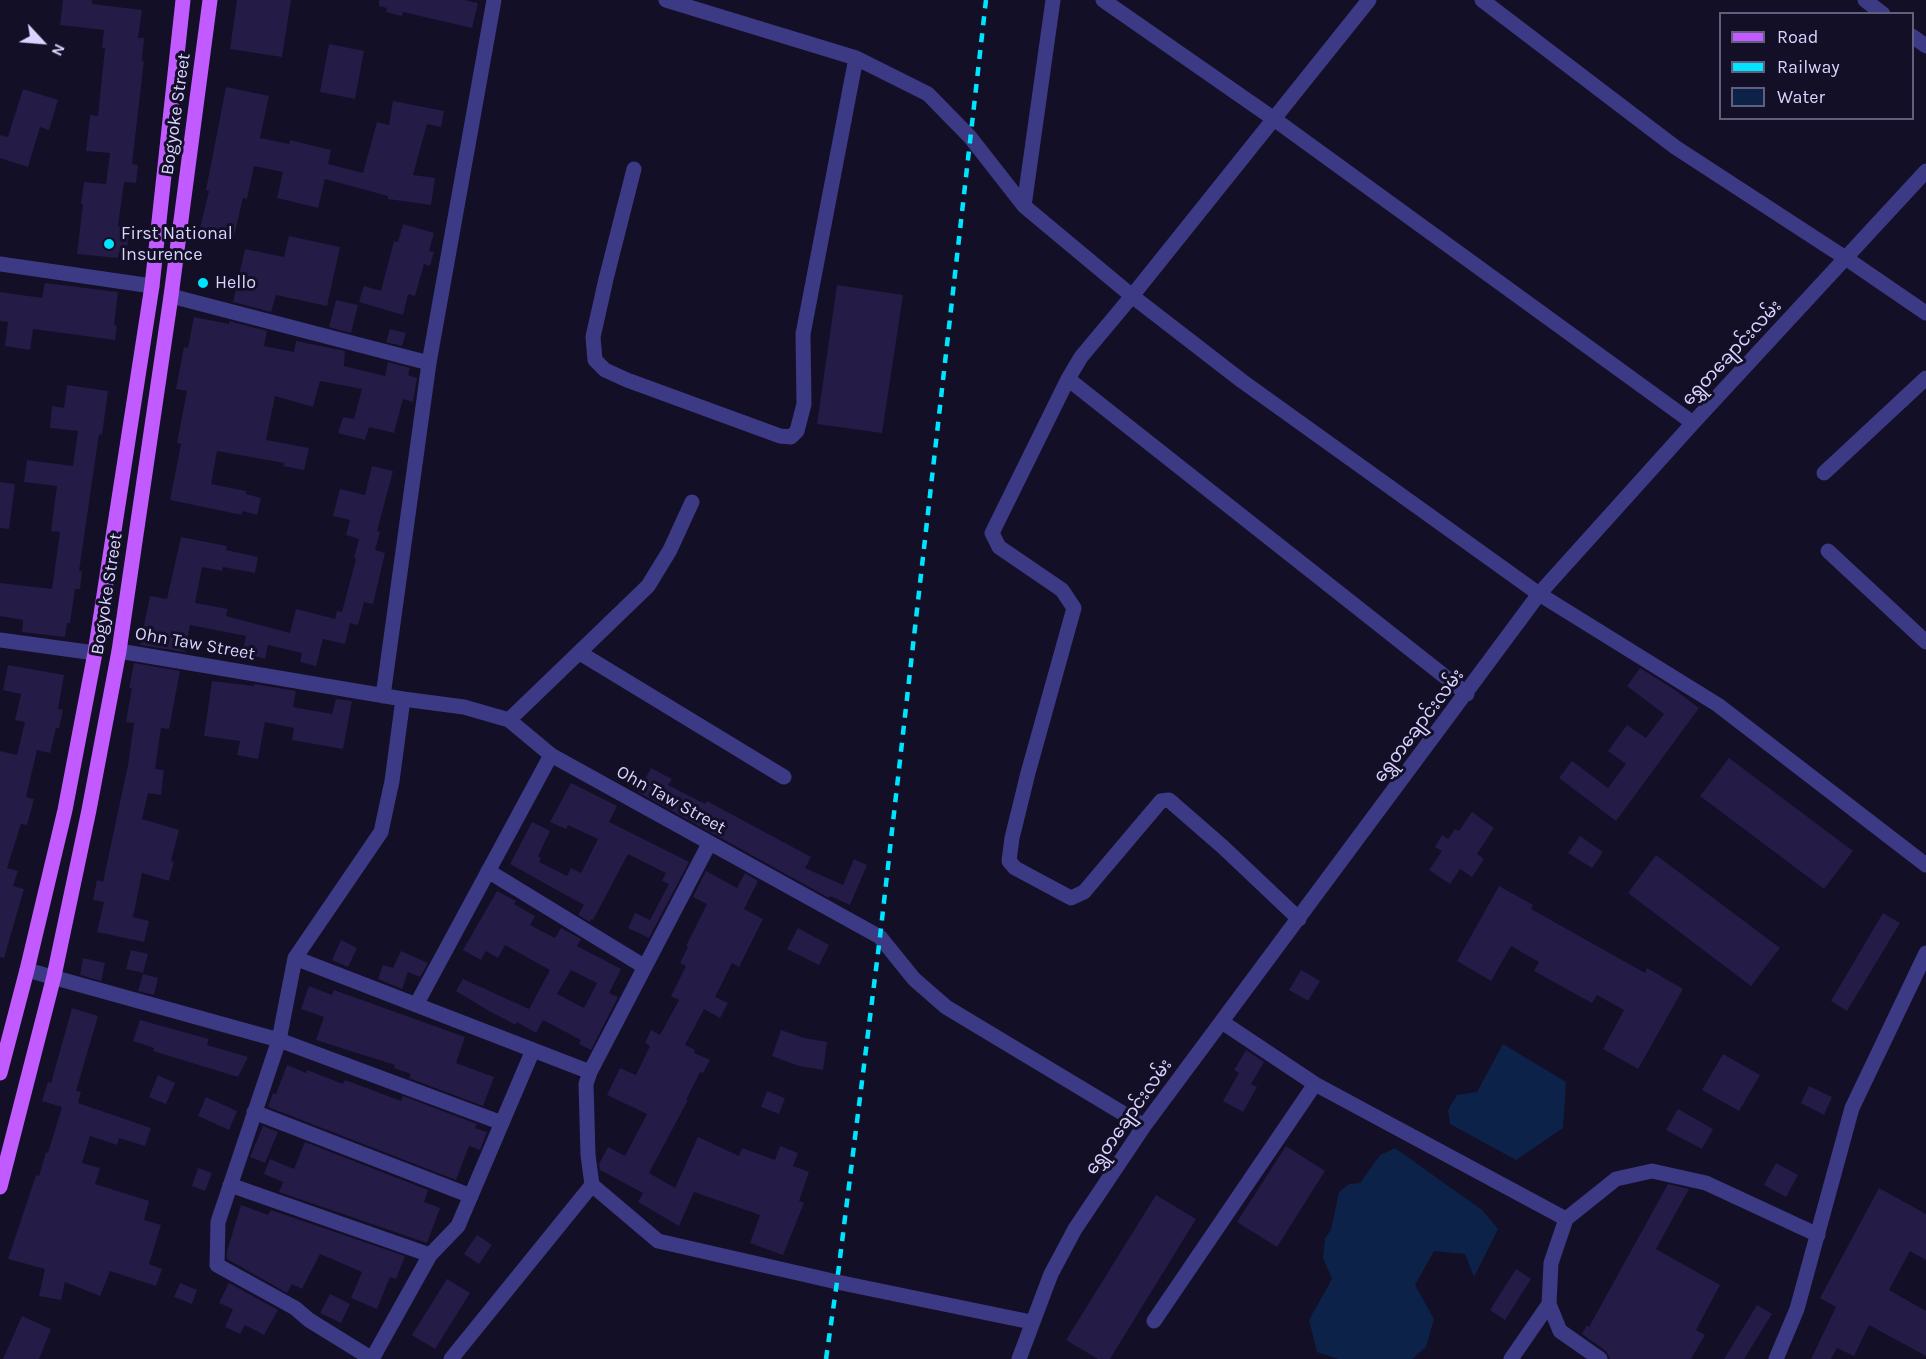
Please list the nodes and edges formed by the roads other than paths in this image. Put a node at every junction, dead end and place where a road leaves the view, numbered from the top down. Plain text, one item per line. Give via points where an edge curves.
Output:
1 (183, 0) edge
2 (210, 0) edge
3 (494, 0) edge
4 (666, 0) edge
5 (1053, 0) edge
6 (1103, 0) edge
7 (1368, 0) edge
8 (1482, 0) edge
9 (1865, 0) edge
10 (1880, 12) edge
11 (855, 58) junction
12 (1274, 119) junction
13 (634, 169) dead end
14 (1926, 171) edge
15 (1024, 206) junction
16 (1847, 259) junction
17 (0, 264) edge
18 (152, 286) junction
19 (171, 296) junction
20 (1132, 296) junction
21 (1926, 313) edge
22 (429, 363) junction
23 (1926, 378) edge
24 (1068, 379) junction
25 (1694, 423) junction
26 (1824, 473) dead end
27 (692, 502) dead end
28 (1828, 551) dead end
29 (1539, 594) junction
30 (0, 640) edge
31 (1926, 642) edge
32 (119, 651) junction
33 (95, 653) junction
34 (580, 653) junction
35 (1467, 694) junction
36 (383, 696) junction
37 (403, 699) junction
38 (509, 720) junction
39 (550, 755) junction
40 (784, 777) dead end
41 (710, 844) junction
42 (1926, 865) edge
43 (488, 871) junction
44 (1299, 919) junction
45 (1926, 952) edge
46 (295, 958) junction
47 (645, 967) junction
48 (27, 970) junction
49 (54, 976) junction
50 (416, 1005) junction
51 (1221, 1022) junction
52 (279, 1040) junction
53 (533, 1050) junction
54 (590, 1072) junction
55 (0, 1073) edge
56 (1315, 1084) junction
57 (254, 1112) junction
58 (502, 1123) junction
59 (1144, 1126) junction
60 (230, 1185) junction
61 (592, 1185) junction
62 (0, 1187) edge
63 (471, 1196) junction
64 (1566, 1219) junction
65 (1818, 1235) junction
66 (430, 1256) junction
67 (1549, 1305) junction
68 (1154, 1321) dead end
69 (1031, 1322) junction
70 (372, 1359) edge
71 (451, 1359) edge
72 (1019, 1359) edge
73 (1511, 1359) edge
74 (1600, 1359) edge
75 (1776, 1359) edge

1 - 18 main road, Bogyoke Street
2 - 19 main road, Bogyoke Street
3 - 22 street
4 - 11 street
5 - 15 street
6 - 12 street
7 - 12 street
8 - 16 street via 1675,147
9 - 10 street
11 - 13 street via 803,334 804,404 797,430 791,437 627,380 605,370 595,360 593,337
11 - 15 street via 928,94 970,137
12 - 20 street
12 - 25 street
14 - 16 street, ရွှေတချောင်းလမ်း
15 - 20 street
16 - 21 street
16 - 25 street, ရွှေတချောင်းလမ်း
17 - 18 street
18 - 33 main road, Bogyoke Street
19 - 22 street
19 - 32 main road, Bogyoke Street
20 - 24 street via 1081,357
20 - 29 street via 1242,381
22 - 36 street
23 - 26 street
24 - 35 street
24 - 44 street via 992,533 999,547 1062,590 1074,608 1025,784 1009,861 1071,898 1084,892 1161,801 1169,800
25 - 29 street, ရွှေတချောင်းလမ်း
27 - 34 street via 648,586
28 - 31 street
29 - 35 street, ရွှေတချောင်းလမ်း
29 - 42 street via 1718,705
30 - 33 street
32 - 36 street, Ohn Taw Street
32 - 49 main road, Bogyoke Street
33 - 48 main road, Bogyoke Street via 65,810
34 - 38 street
34 - 40 street
35 - 44 street, ရွှေတချောင်းလမ်း
36 - 37 street, Ohn Taw Street
37 - 38 street, Ohn Taw Street via 464,707
37 - 46 street via 381,832
38 - 39 street, Ohn Taw Street
39 - 41 street, Ohn Taw Street
39 - 43 street
41 - 47 street
41 - 59 street, Ohn Taw Street via 879,937 914,980 946,1007
43 - 47 street
43 - 50 street
44 - 51 street, ရွှေတချောင်းလမ်း
45 - 65 street via 1852,1108
46 - 50 street
46 - 52 street
47 - 54 street
48 - 49 street
48 - 55 main road, Bogyoke Street
49 - 52 street
49 - 62 main road, Bogyoke Street
50 - 53 street
51 - 56 street
51 - 59 street, ရွှေတချောင်းလမ်း
52 - 57 street
52 - 58 street
53 - 54 street
53 - 58 street
54 - 61 street via 586,1084
56 - 64 street
56 - 68 street
57 - 60 street
57 - 63 street
58 - 63 street
59 - 69 street, ရွှေတချောင်းလမ်း via 1075,1230 1050,1274
60 - 66 street
60 - 70 street via 218,1222 218,1265 295,1308
61 - 69 street via 658,1241
61 - 71 street
63 - 66 street via 459,1226
64 - 65 street via 1616,1179 1652,1171 1707,1184
64 - 67 street via 1551,1263
65 - 75 street via 1797,1309
66 - 70 street
67 - 73 street
67 - 74 street via 1560,1331
69 - 72 street, ရွှေတချောင်းလမ်း

